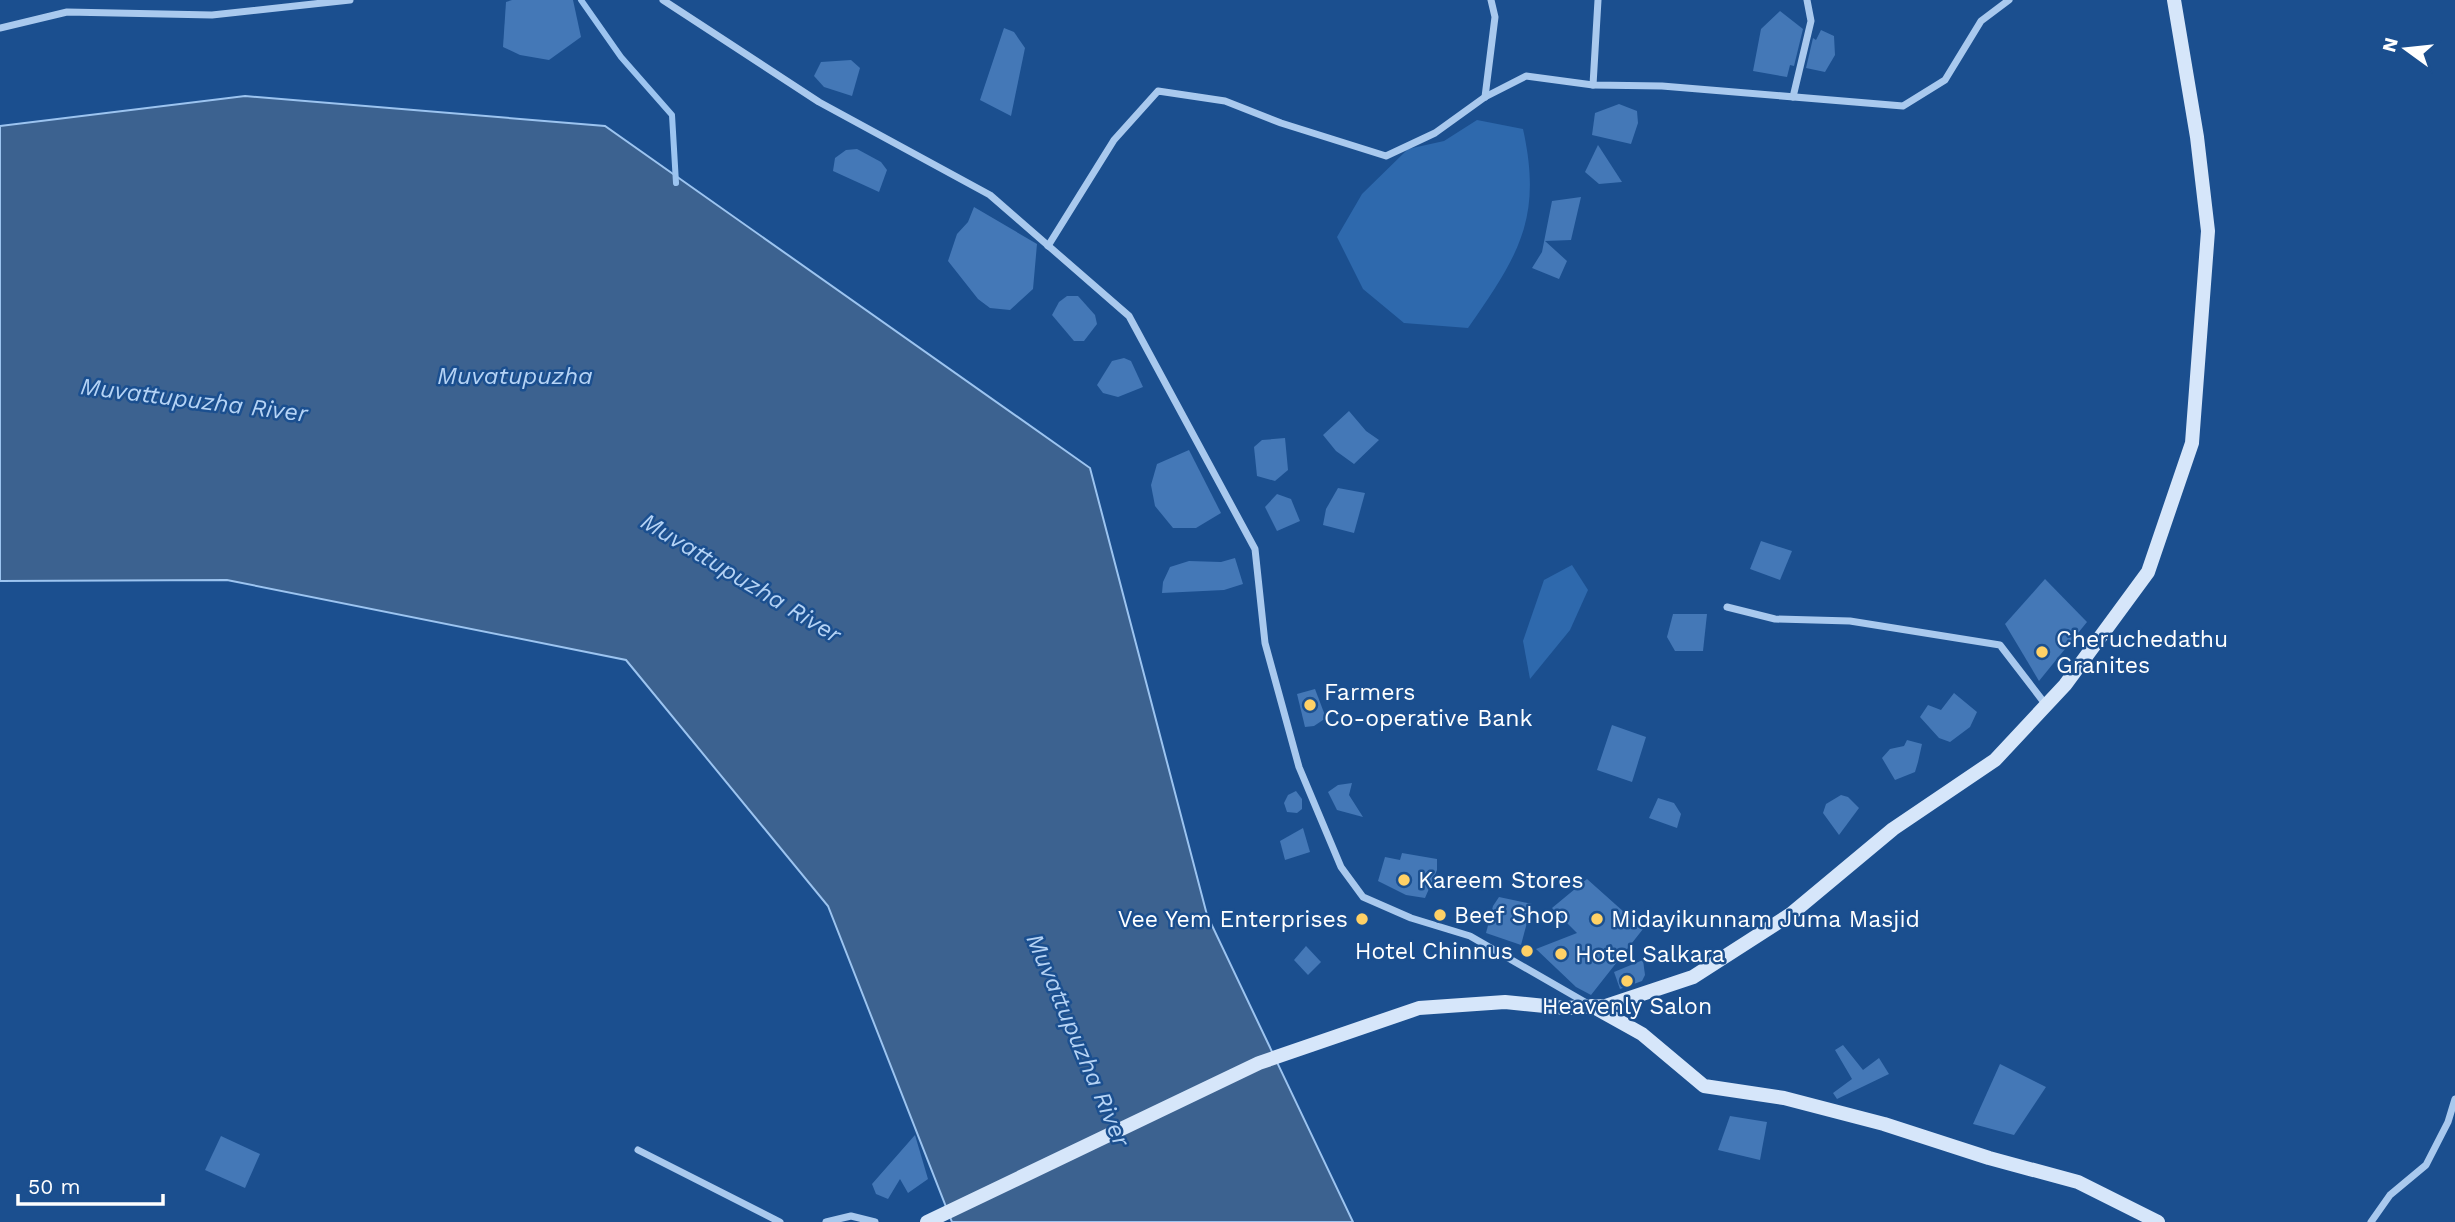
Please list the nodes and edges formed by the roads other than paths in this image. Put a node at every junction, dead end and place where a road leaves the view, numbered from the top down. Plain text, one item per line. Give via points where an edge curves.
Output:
1 (350, 0) edge
2 (663, 0) edge
3 (1491, 0) edge
4 (1598, 0) edge
5 (1807, 0) edge
6 (2009, 0) edge
7 (2174, 0) edge
8 (0, 28) edge
9 (1593, 85) junction
10 (1485, 97) junction
11 (1793, 97) junction
12 (1048, 246) junction
13 (1727, 607) dead end
14 (2047, 706) junction
15 (1591, 1006) junction
16 (2455, 1099) edge
17 (638, 1150) dead end
18 (780, 1222) edge
19 (826, 1222) edge
20 (875, 1222) edge
21 (927, 1222) edge
22 (2158, 1222) edge
23 (2371, 1222) edge

1 - 8 street via 212,15 67,12
2 - 12 street via 819,102 990,195
3 - 10 street via 1495,17
4 - 9 street
5 - 11 street via 1811,21
6 - 11 street via 1981,21 1945,80 1903,106
7 - 14 main road via 2208,231 2192,443 2148,572
9 - 10 street via 1526,76
9 - 11 street
10 - 12 street via 1435,133 1386,156 1225,101 1158,91 1114,140
12 - 15 street via 1129,316 1255,549 1265,643 1299,767 1341,867 1363,897 1470,936
13 - 14 street via 1775,619 1850,621 2000,645
14 - 15 main road via 1995,760 1894,829 1791,914 1693,977 1606,1006
15 - 21 main road via 1505,1002 1419,1008 1259,1063
15 - 22 main road via 1642,1034 1704,1086 1784,1098 2078,1182
16 - 23 street via 2426,1165 2390,1195
17 - 18 street
19 - 20 street via 851,1216

